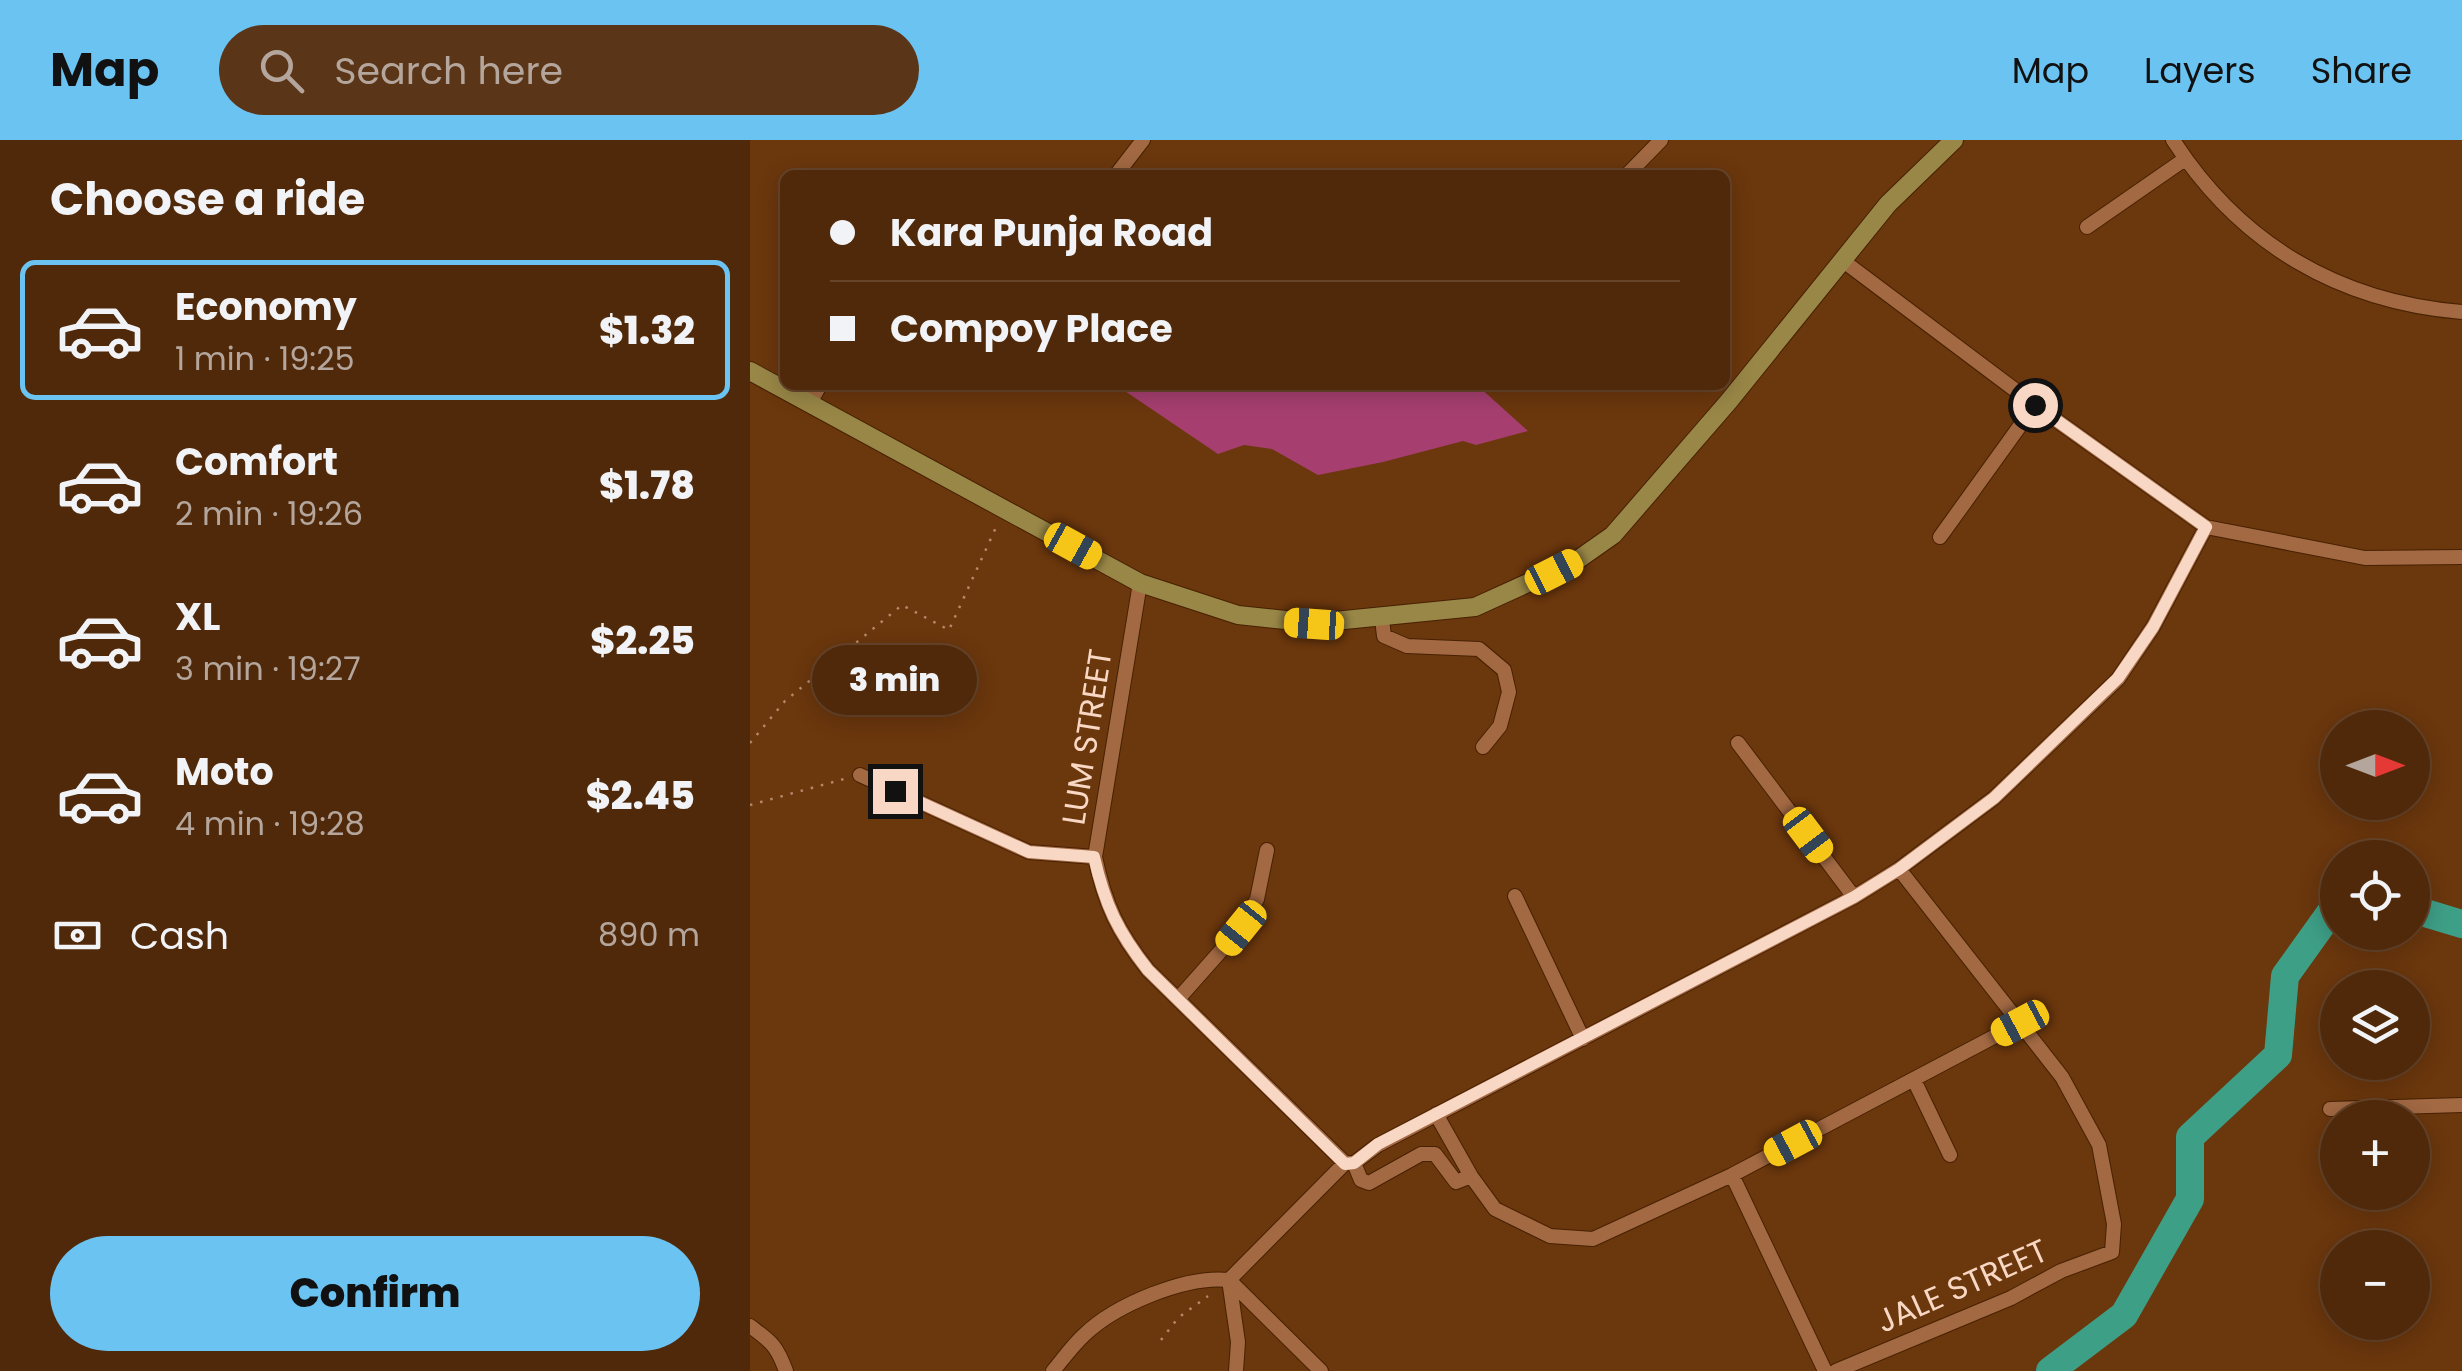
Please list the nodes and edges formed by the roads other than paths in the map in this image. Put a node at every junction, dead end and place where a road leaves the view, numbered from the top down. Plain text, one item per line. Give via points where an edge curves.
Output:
1 (1143, 140) edge
2 (1661, 140) edge
3 (1954, 140) edge
4 (2172, 140) edge
5 (2185, 159) junction
6 (1120, 170) edge
7 (1632, 170) edge
8 (2088, 228) dead end
9 (1842, 260) junction
10 (2462, 312) edge
11 (750, 371) edge
12 (780, 386) edge
13 (787, 390) edge
14 (817, 390) edge
15 (810, 402) junction
16 (2035, 405) junction
17 (2206, 527) junction
18 (1940, 538) dead end
19 (2462, 558) edge
20 (1140, 583) junction
21 (1382, 619) junction
22 (1738, 743) dead end
23 (1483, 747) dead end
24 (860, 775) road end
25 (1267, 850) dead end
26 (1094, 857) junction
27 (1899, 869) junction
28 (1515, 896) dead end
29 (1854, 897) junction
30 (1179, 998) junction
31 (2020, 1023) junction
32 (1583, 1039) junction
33 (1914, 1080) junction
34 (2462, 1104) edge
35 (2430, 1105) edge
36 (1436, 1114) junction
37 (1950, 1155) dead end
38 (1350, 1163) junction
39 (1732, 1175) junction
40 (1470, 1176) junction
41 (1229, 1280) junction
42 (752, 1330) edge
43 (786, 1371) edge
44 (1054, 1371) edge
45 (1236, 1371) edge
46 (1321, 1371) edge
47 (1826, 1371) edge
48 (1836, 1371) edge

1 - 6 street
2 - 7 street
3 - 9 main road
4 - 5 street
5 - 8 street
5 - 10 street via 2226,208 2315,274
9 - 16 street
9 - 21 main road via 1613,535 1576,561 1475,608
11 - 12 main road
13 - 15 main road
14 - 15 street
15 - 20 main road
16 - 17 street
16 - 18 street
17 - 19 street via 2365,558
17 - 27 street via 2118,678 1994,798
20 - 21 main road via 1275,621
20 - 26 street, LUM STREET
21 - 23 street via 1384,636 1408,646 1479,649 1504,670 1509,692 1500,726
22 - 29 street
24 - 26 street via 1029,852
25 - 30 street via 1257,898 1241,928
26 - 30 street, LUM STREET via 1120,934
27 - 29 street
27 - 31 street
28 - 32 street
29 - 32 street
30 - 38 street, LUM STREET
31 - 33 street
31 - 48 street, JALE STREET via 2062,1077 2099,1145 2114,1224 2112,1252
32 - 36 street
33 - 37 street
33 - 39 street
34 - 35 street
36 - 38 street
36 - 40 street
38 - 40 street via 1370,1184 1421,1154 1435,1154 1456,1182
38 - 41 street
39 - 40 street via 1593,1239 1530,1228 1495,1209
39 - 47 street
41 - 44 street via 1214,1278 1144,1298 1082,1336
41 - 45 street
41 - 46 street
42 - 43 street via 767,1335

